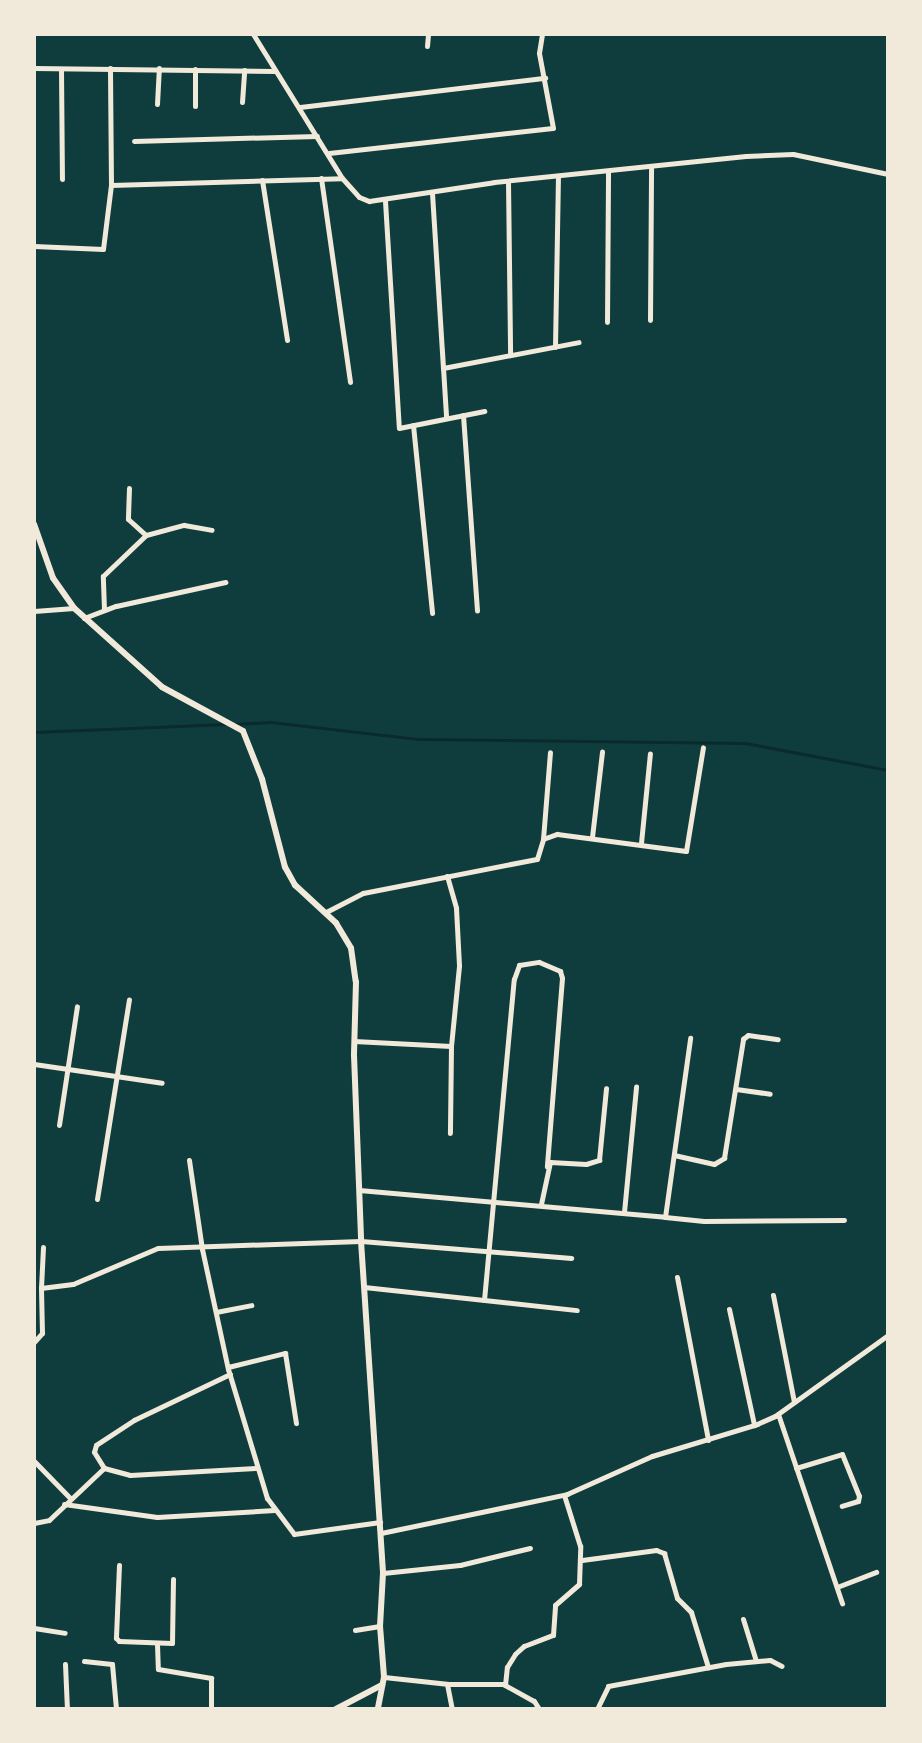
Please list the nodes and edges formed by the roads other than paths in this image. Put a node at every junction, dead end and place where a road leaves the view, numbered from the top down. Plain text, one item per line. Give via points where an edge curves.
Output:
1 (253, 34) edge
2 (428, 34) edge
3 (542, 34) edge
4 (427, 46) dead end
5 (34, 68) edge
6 (110, 68) junction
7 (159, 68) junction
8 (61, 69) junction
9 (195, 69) junction
10 (244, 70) junction
11 (275, 71) junction
12 (545, 78) junction
13 (242, 102) dead end
14 (157, 104) dead end
15 (195, 106) dead end
16 (300, 107) junction
17 (318, 136) junction
18 (134, 141) dead end
19 (329, 153) junction
20 (651, 168) junction
21 (608, 172) junction
22 (888, 174) edge
23 (558, 176) junction
24 (321, 178) junction
25 (342, 178) junction
26 (62, 179) dead end
27 (262, 180) junction
28 (508, 181) junction
29 (111, 185) junction
30 (432, 193) junction
31 (385, 201) junction
32 (34, 246) edge
33 (650, 320) dead end
34 (607, 322) dead end
35 (287, 340) dead end
36 (579, 342) dead end
37 (555, 347) junction
38 (510, 355) junction
39 (443, 368) junction
40 (350, 382) dead end
41 (484, 411) dead end
42 (463, 415) junction
43 (446, 418) junction
44 (413, 425) junction
45 (129, 488) dead end
46 (34, 524) edge
47 (212, 530) dead end
48 (146, 535) junction
49 (225, 582) dead end
50 (74, 608) junction
51 (104, 610) junction
52 (34, 611) edge
53 (477, 611) dead end
54 (432, 613) dead end
55 (84, 618) junction
56 (703, 747) dead end
57 (550, 752) dead end
58 (602, 752) dead end
59 (650, 753) dead end
60 (592, 837) junction
61 (543, 839) junction
62 (641, 843) junction
63 (447, 876) junction
64 (326, 912) junction
65 (129, 1000) dead end
66 (77, 1006) dead end
67 (690, 1038) dead end
68 (778, 1039) dead end
69 (354, 1041) junction
70 (451, 1046) junction
71 (34, 1064) edge
72 (67, 1069) junction
73 (117, 1077) junction
74 (162, 1083) dead end
75 (636, 1087) dead end
76 (606, 1088) dead end
77 (736, 1089) junction
78 (770, 1094) dead end
79 (59, 1125) dead end
80 (450, 1133) dead end
81 (674, 1155) junction
82 (189, 1160) dead end
83 (547, 1166) junction
84 (359, 1190) junction
85 (97, 1199) dead end
86 (492, 1199) junction
87 (541, 1204) junction
88 (624, 1212) junction
89 (665, 1217) junction
90 (844, 1220) dead end
91 (361, 1241) junction
92 (43, 1247) dead end
93 (202, 1249) junction
94 (487, 1252) junction
95 (571, 1258) dead end
96 (677, 1277) dead end
97 (364, 1287) junction
98 (41, 1288) junction
99 (773, 1295) dead end
100 (484, 1300) junction
101 (251, 1305) dead end
102 (729, 1309) dead end
103 (577, 1310) dead end
104 (216, 1312) junction
105 (888, 1335) edge
106 (34, 1342) edge
107 (229, 1370) junction
108 (794, 1402) junction
109 (778, 1414) junction
110 (296, 1423) dead end
111 (754, 1425) junction
112 (708, 1440) junction
113 (34, 1461) edge
114 (104, 1468) junction
115 (256, 1468) junction
116 (796, 1468) junction
117 (564, 1495) junction
118 (70, 1498) junction
119 (64, 1504) junction
120 (842, 1506) dead end
121 (276, 1510) junction
122 (380, 1522) junction
123 (34, 1523) edge
124 (381, 1533) junction
125 (530, 1548) dead end
126 (582, 1560) junction
127 (119, 1565) dead end
128 (876, 1572) dead end
129 (383, 1573) junction
130 (173, 1579) dead end
131 (837, 1587) junction
132 (842, 1603) dead end
133 (743, 1619) dead end
134 (380, 1626) junction
135 (34, 1628) edge
136 (355, 1630) dead end
137 (65, 1633) dead end
138 (157, 1644) junction
139 (84, 1661) dead end
140 (756, 1661) junction
141 (65, 1664) dead end
142 (782, 1666) dead end
143 (708, 1667) junction
144 (384, 1677) junction
145 (447, 1684) junction
146 (382, 1685) junction
147 (505, 1685) junction
148 (67, 1709) edge
149 (116, 1709) edge
150 (211, 1709) edge
151 (336, 1709) edge
152 (378, 1709) edge
153 (452, 1709) edge
154 (539, 1709) edge
155 (597, 1709) edge

1 - 11 street
2 - 4 street
3 - 12 street via 539,53
5 - 8 street
6 - 7 street
6 - 8 street
6 - 29 street
7 - 9 street
7 - 14 street
8 - 26 street
9 - 10 street
9 - 15 street
10 - 11 street
10 - 13 street
11 - 16 street
12 - 16 street
12 - 19 street via 553,128
16 - 17 street
17 - 18 street
17 - 19 street
19 - 25 street
20 - 21 street
20 - 22 street via 793,154
20 - 33 street
21 - 23 street
21 - 34 street
23 - 28 street
23 - 37 street
24 - 25 street
24 - 27 street
24 - 40 street
25 - 31 street via 359,197
27 - 29 street
27 - 35 street
28 - 30 street
28 - 38 street
29 - 32 street via 103,249
30 - 31 street
30 - 39 street
31 - 44 street via 399,428
36 - 37 street
37 - 38 street
38 - 39 street
39 - 43 street
41 - 42 street
42 - 43 street
42 - 53 street
43 - 44 street
44 - 54 street
45 - 48 street via 128,519
46 - 50 main road via 53,578
47 - 48 street via 184,525
48 - 51 street via 103,576
49 - 51 street
50 - 52 street
50 - 55 main road
51 - 55 street
55 - 64 main road via 162,687 243,731 285,867 295,885
56 - 62 street via 686,851
57 - 61 street
58 - 60 street
59 - 62 street
60 - 61 street via 557,834
60 - 62 street
61 - 63 street via 537,859
63 - 64 street via 363,893
63 - 70 street via 456,908 459,966
64 - 69 main road via 351,948
65 - 73 street
66 - 72 street
67 - 81 street
68 - 77 street via 745,1036
69 - 70 street
69 - 84 main road
70 - 80 street
71 - 72 street
72 - 73 street
72 - 79 street
73 - 74 street
73 - 85 street
75 - 88 street
76 - 83 street via 599,1160 559,1160
77 - 78 street
77 - 81 street via 724,1158 714,1164
81 - 89 street
82 - 93 street
83 - 86 street via 562,978 560,971 539,962 519,965 514,979
83 - 87 street
84 - 86 street
84 - 91 main road
86 - 87 street
86 - 94 street
87 - 88 street
88 - 89 street
89 - 90 street
91 - 93 street
91 - 94 street
91 - 97 main road
92 - 98 street
93 - 98 street via 158,1248 73,1284
93 - 104 street
94 - 95 street
94 - 100 street
96 - 112 street
97 - 100 street
97 - 122 main road
98 - 106 street via 42,1333
99 - 108 street
100 - 103 street
101 - 104 street
102 - 111 street
104 - 107 street
105 - 108 street
107 - 110 street via 285,1353
107 - 114 street via 96,1445 94,1452
107 - 115 street
108 - 109 street
109 - 111 street
109 - 116 street
111 - 112 street
112 - 117 street via 652,1456
113 - 118 street
114 - 115 street via 130,1475
114 - 118 street
115 - 121 street
116 - 120 street via 842,1454 859,1496
116 - 131 street
117 - 124 street
117 - 126 street
118 - 119 street
119 - 121 street via 157,1517
119 - 123 street via 49,1520
121 - 122 street via 300,1536
122 - 124 main road
124 - 129 main road
125 - 129 street via 460,1565
126 - 143 street via 664,1553 677,1598 691,1612
126 - 147 street via 579,1584 555,1605 553,1635 515,1654
127 - 138 street via 116,1638
128 - 131 street
129 - 134 main road
130 - 138 street via 173,1641
131 - 132 street
133 - 140 street
134 - 136 street
134 - 144 main road
135 - 137 street
138 - 150 street via 158,1669 211,1678
139 - 149 street via 112,1664
140 - 142 street
140 - 143 street
141 - 148 street
143 - 155 street via 608,1686
144 - 145 street
144 - 146 main road
145 - 147 street
145 - 153 street
146 - 151 main road
146 - 152 main road
147 - 154 street

